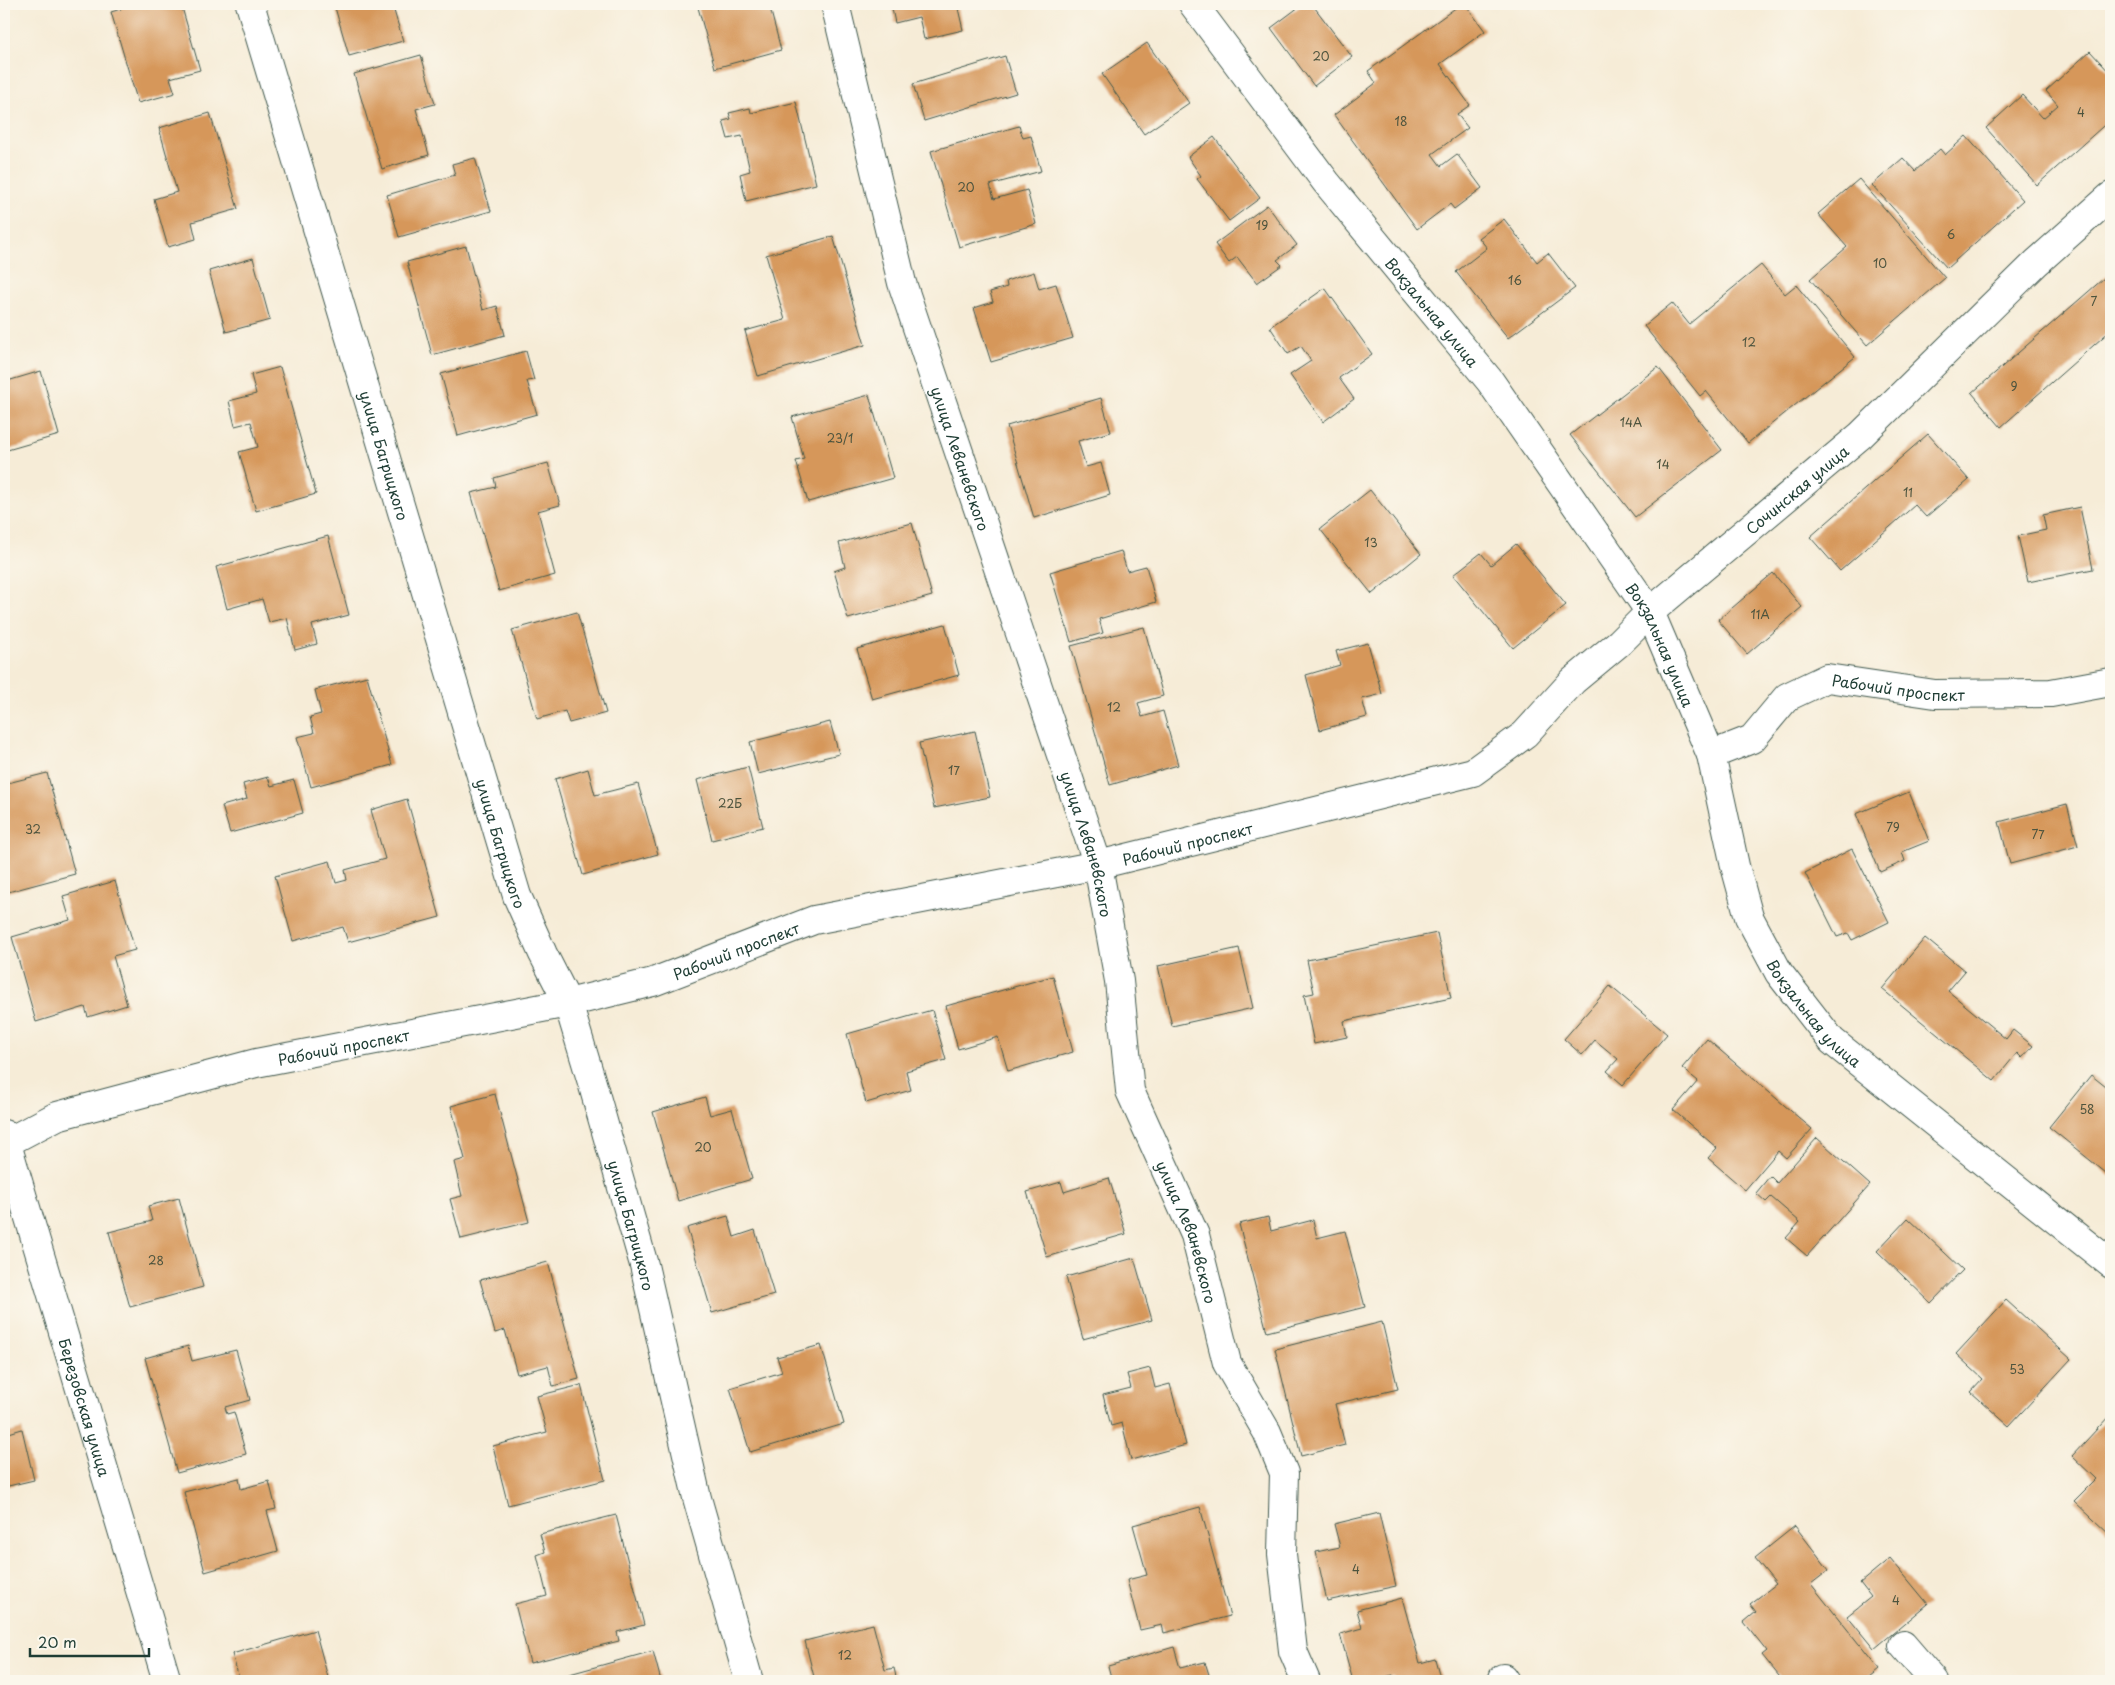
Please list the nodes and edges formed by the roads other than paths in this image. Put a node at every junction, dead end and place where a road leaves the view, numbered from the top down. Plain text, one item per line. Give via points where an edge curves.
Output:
1 (250, 4) edge
2 (835, 4) edge
3 (1193, 4) edge
4 (2111, 196) edge
5 (1650, 612) junction
6 (2111, 682) edge
7 (1711, 755) junction
8 (1473, 772) joint
9 (1098, 865) junction
10 (568, 1003) junction
11 (5, 1141) edge
12 (2111, 1264) edge
13 (1903, 1644) dead end
14 (167, 1681) edge
15 (749, 1681) edge
16 (1306, 1681) edge
17 (1934, 1681) edge

1 - 10 street, улица Багрицкого via 517,896
2 - 9 street, улица Леваневского via 902,283
3 - 5 street, Вокзальная улица via 1326,182 1490,381
4 - 5 street, Сочинская улица via 2036,263 1861,435
5 - 7 street, Вокзальная улица
5 - 8 street, Сочинская улица via 1573,681 1525,734
6 - 7 street, Рабочий проспект via 2051,693 1935,694 1827,678 1787,697 1752,739
7 - 12 street, Вокзальная улица via 1735,866 1750,917 1785,980 1832,1040
8 - 9 street, Рабочий проспект
9 - 10 street, Рабочий проспект via 814,920 653,982
9 - 16 street, улица Леваневского via 1119,981 1130,1091 1195,1235 1227,1363 1267,1432 1284,1473 1282,1554 1293,1651
10 - 11 street, Рабочий проспект via 256,1063 57,1116
10 - 15 street, улица Багрицкого via 644,1265 697,1498
11 - 14 street, Березовская улица
13 - 17 street

